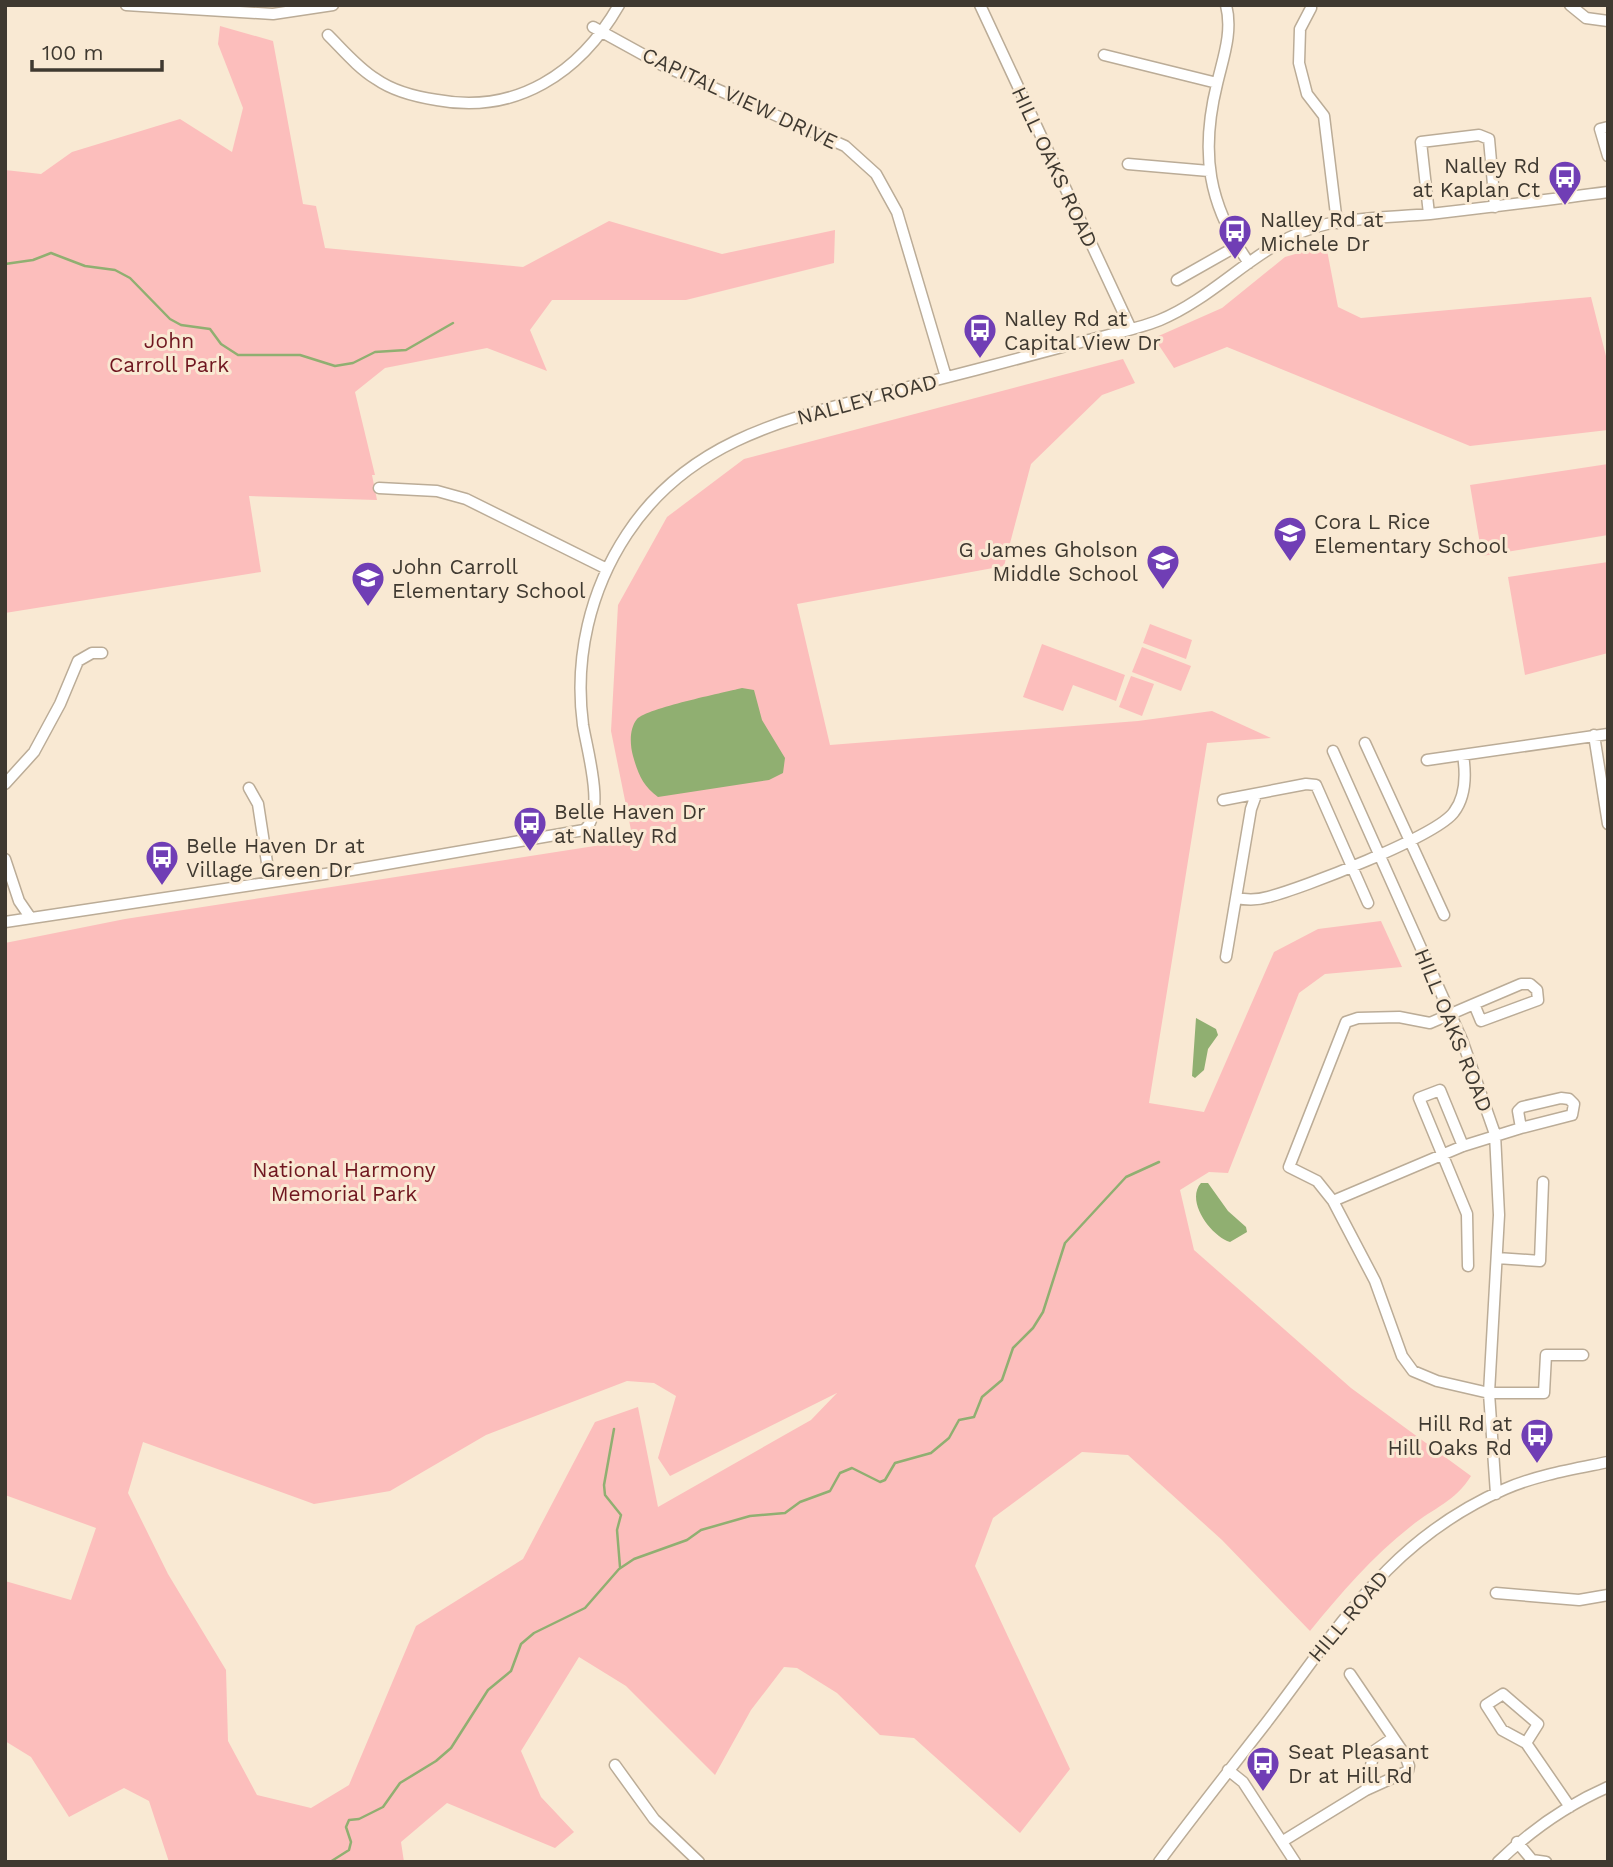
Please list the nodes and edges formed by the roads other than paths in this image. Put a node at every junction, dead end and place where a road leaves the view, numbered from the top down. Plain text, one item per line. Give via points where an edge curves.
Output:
1 (126, 5) edge
2 (333, 5) edge
3 (619, 5) edge
4 (980, 5) edge
5 (1226, 5) edge
6 (1570, 5) edge
7 (1311, 8) dead end
8 (1608, 21) edge
9 (598, 30) junction
10 (328, 35) dead end
11 (1104, 55) dead end
12 (1217, 83) junction
13 (1608, 127) edge
14 (1608, 156) edge
15 (1128, 163) dead end
16 (1209, 171) junction
17 (1608, 192) edge
18 (1495, 207) junction
19 (1429, 214) junction
20 (1337, 223) junction
21 (1237, 246) junction
22 (1249, 263) junction
23 (1177, 280) dead end
24 (1131, 329) junction
25 (946, 377) junction
26 (379, 488) dead end
27 (607, 569) junction
28 (102, 653) dead end
29 (1608, 734) edge
30 (1594, 736) junction
31 (1365, 743) dead end
32 (1333, 751) dead end
33 (1463, 755) junction
34 (1427, 760) dead end
35 (5, 784) edge
36 (249, 788) dead end
37 (1256, 794) junction
38 (1223, 800) dead end
39 (1608, 824) edge
40 (1410, 838) junction
41 (1380, 853) junction
42 (5, 859) edge
43 (1353, 866) junction
44 (270, 882) junction
45 (1236, 898) junction
46 (1368, 903) dead end
47 (1444, 915) dead end
48 (30, 917) junction
49 (5, 922) edge
50 (1226, 957) dead end
51 (1474, 1004) junction
52 (1450, 1015) junction
53 (1521, 1128) junction
54 (1495, 1134) junction
55 (1463, 1146) junction
56 (1443, 1154) junction
57 (1543, 1182) dead end
58 (1333, 1201) junction
59 (1497, 1258) junction
60 (1468, 1266) dead end
61 (1583, 1355) dead end
62 (1489, 1393) junction
63 (1608, 1462) edge
64 (1496, 1494) junction
65 (1496, 1593) dead end
66 (1608, 1595) edge
67 (1350, 1674) dead end
68 (1393, 1738) junction
69 (1526, 1742) junction
70 (615, 1765) dead end
71 (1227, 1770) junction
72 (1608, 1787) edge
73 (1366, 1790) junction
74 (1570, 1807) junction
75 (1283, 1841) junction
76 (1517, 1842) junction
77 (692, 1860) edge
78 (1159, 1862) edge
79 (1295, 1862) edge
80 (1498, 1862) edge
81 (1546, 1862) edge

1 - 2 street via 273,14
3 - 9 street
4 - 24 street, HILL OAKS ROAD
5 - 12 street via 1227,43
6 - 8 street via 1586,18
7 - 20 street via 1300,29 1299,62 1307,94 1324,117
9 - 10 street via 558,74 537,87 513,99 466,106 422,98 384,83
9 - 25 street, CAPITAL VIEW DRIVE via 662,65 821,133 863,160 886,187 897,212
11 - 12 street
12 - 16 street via 1209,127
13 - 14 street via 1600,130
15 - 16 street
16 - 21 street via 1216,202
17 - 18 street, NALLEY ROAD
18 - 19 street, NALLEY ROAD
18 - 19 street via 1489,139 1479,135 1421,142
19 - 20 street, NALLEY ROAD
20 - 22 street, NALLEY ROAD via 1273,244
21 - 22 street
21 - 23 street
22 - 24 street, NALLEY ROAD via 1197,301
24 - 25 street, NALLEY ROAD
25 - 27 street, NALLEY ROAD via 754,430 720,449 653,500
26 - 27 street via 437,491 466,499
27 - 44 street, NALLEY ROAD via 588,624 581,682 595,813 590,825 578,832
28 - 35 street via 78,661 34,752
29 - 30 street
30 - 33 street
30 - 39 street
31 - 40 street
32 - 41 street, HILL OAKS ROAD
33 - 34 street
33 - 40 street via 1465,782 1457,808 1441,825
36 - 44 street via 258,804
37 - 38 street
37 - 43 street via 1316,785
37 - 45 street
40 - 41 street
40 - 47 street
41 - 43 street
41 - 52 street, HILL OAKS ROAD
42 - 48 street via 19,901
43 - 45 street via 1267,898
43 - 46 street
44 - 48 street via 41,919
45 - 50 street
48 - 49 street
51 - 51 street via 1521,984 1530,984 1540,995 1486,1021
51 - 52 street
52 - 54 street, HILL OAKS ROAD via 1475,1070
52 - 58 street via 1430,1023 1370,1017 1344,1024 1289,1163 1292,1170 1320,1183
53 - 53 street via 1572,1115 1574,1104 1561,1098 1522,1107 1518,1111
53 - 54 street
54 - 55 street
54 - 59 street, HILL OAKS ROAD
55 - 56 street
55 - 56 street via 1440,1090 1419,1098
56 - 58 street
56 - 60 street via 1468,1221
57 - 59 street via 1540,1261
58 - 62 street via 1375,1280 1410,1367 1420,1376
59 - 62 street, HILL OAKS ROAD
61 - 62 street via 1546,1355 1544,1393
62 - 64 street, HILL OAKS ROAD
63 - 64 street, HILL ROAD via 1545,1476
64 - 71 street, HILL ROAD via 1435,1528 1382,1573
65 - 66 street via 1579,1600
67 - 68 street
68 - 73 street via 1374,1751
68 - 73 street via 1405,1755 1408,1771
69 - 69 street via 1502,1730 1486,1704 1503,1694 1538,1724
69 - 74 street
70 - 77 street via 654,1819
71 - 75 street via 1243,1782
71 - 78 street, HILL ROAD
72 - 74 street
73 - 75 street
74 - 76 street
75 - 79 street
76 - 80 street
76 - 81 street via 1532,1860

